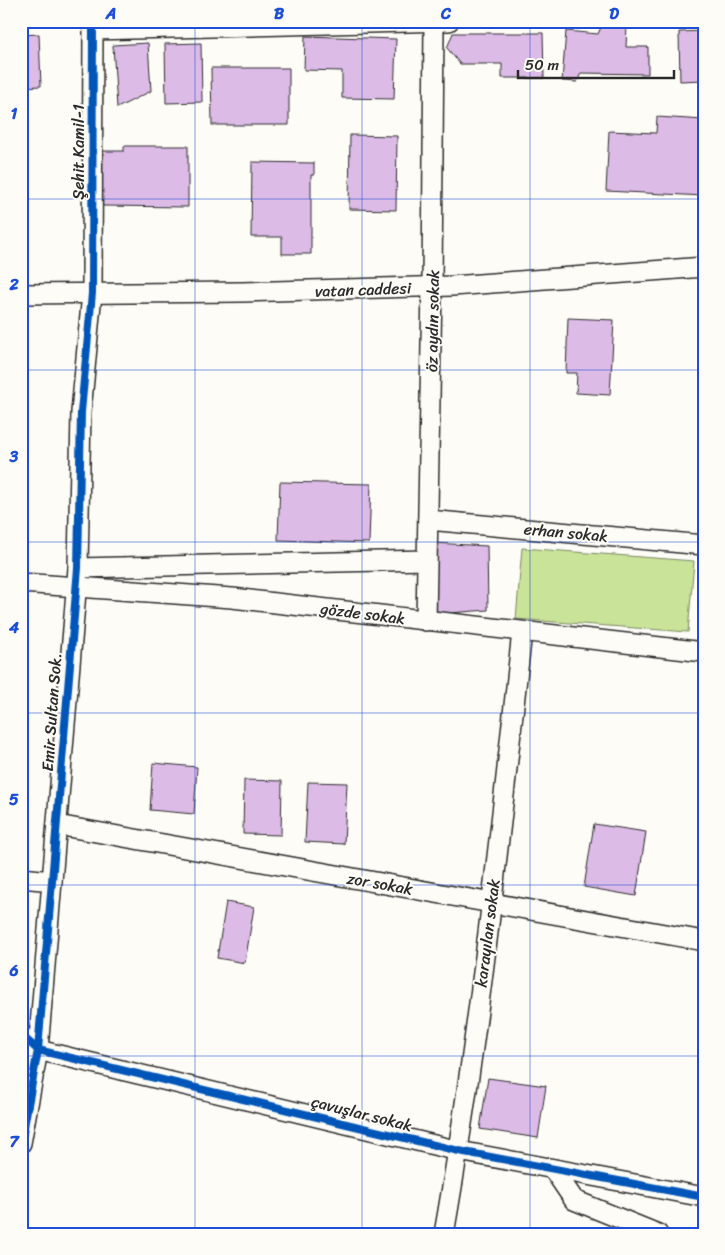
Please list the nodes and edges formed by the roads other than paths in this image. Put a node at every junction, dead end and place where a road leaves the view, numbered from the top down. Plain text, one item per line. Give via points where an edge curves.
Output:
1 (439, 22) edge
2 (92, 26) edge
3 (704, 267) edge
4 (432, 287) junction
5 (92, 288) junction
6 (21, 294) edge
7 (428, 520) junction
8 (704, 545) edge
9 (427, 560) junction
10 (76, 578) junction
11 (21, 583) edge
12 (426, 620) junction
13 (522, 632) junction
14 (704, 652) edge
15 (57, 824) junction
16 (21, 878) edge
17 (52, 881) junction
18 (491, 902) junction
19 (704, 940) edge
20 (21, 1035) edge
21 (38, 1050) junction
22 (21, 1144) edge
23 (459, 1151) junction
24 (553, 1169) junction
25 (704, 1197) edge
26 (444, 1234) edge
27 (658, 1234) edge

1 - 2 street
1 - 4 street, öz aydın sokak
2 - 5 street, Şehit Kamil-1
3 - 4 street, vatan caddesi
4 - 5 street, vatan caddesi via 242,292
4 - 7 street, öz aydın sokak
5 - 6 street, vatan caddesi
5 - 10 street, Emir Sultan Sok. via 81,412
7 - 8 street, erhan sokak
7 - 9 street, öz aydın sokak
9 - 10 street, gözde sokak
9 - 12 street, öz aydın sokak
10 - 11 street, gözde sokak
10 - 12 street, gözde sokak
10 - 15 street, Emir Sultan Sok.
12 - 13 street, gözde sokak
13 - 14 street, gözde sokak
13 - 18 street, karayılan sokak
15 - 17 street, Emir Sultan Sok.
15 - 18 street, zor sokak
16 - 17 street
17 - 21 street, Emir Sultan Sok.
18 - 19 street, zor sokak
18 - 23 street, karayılan sokak
20 - 21 street, çavuşlar sokak
21 - 22 street, Emir Sultan Sok.
21 - 23 street, çavuşlar sokak
23 - 24 street, çavuşlar sokak
23 - 26 street, karayılan sokak
24 - 25 street, çavuşlar sokak
24 - 27 street via 574,1200

